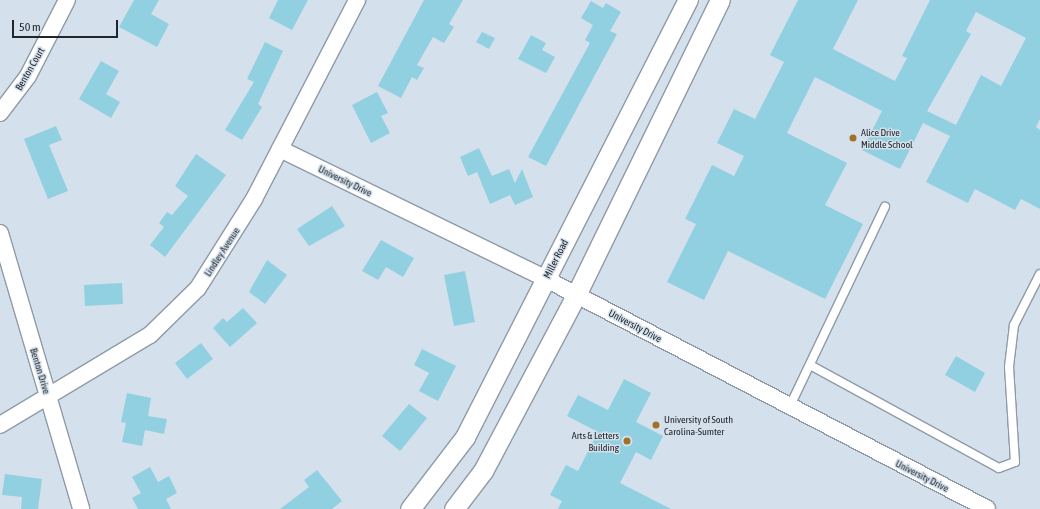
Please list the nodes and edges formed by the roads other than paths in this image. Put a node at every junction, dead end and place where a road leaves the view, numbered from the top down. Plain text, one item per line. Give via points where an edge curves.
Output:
1 (67, 0) edge
2 (357, 0) edge
3 (688, 0) edge
4 (720, 0) edge
5 (0, 113) edge
6 (280, 149) junction
7 (885, 207) dead end
8 (0, 233) edge
9 (1040, 274) edge
10 (546, 279) junction
11 (576, 294) junction
12 (810, 365) junction
13 (48, 397) junction
14 (789, 408) junction
15 (0, 425) edge
16 (81, 509) edge
17 (410, 509) edge
18 (454, 509) edge
19 (987, 509) edge

1 - 5 street, Benton Court via 28,76
2 - 6 street, Lindley Avenue
3 - 10 street, Miller Road
4 - 11 street
6 - 10 street, University Drive
6 - 13 street, Lindley Avenue via 231,241 198,288 150,335
7 - 12 lane
8 - 13 street, Benton Drive
9 - 12 lane via 1014,326 1009,367 1015,462 999,468
10 - 11 street, University Drive
10 - 17 street, Miller Road via 465,437
11 - 14 street, University Drive
11 - 18 street via 483,471
12 - 14 lane
13 - 15 street, Lindley Avenue
13 - 16 street, Benton Drive
14 - 19 street, University Drive

